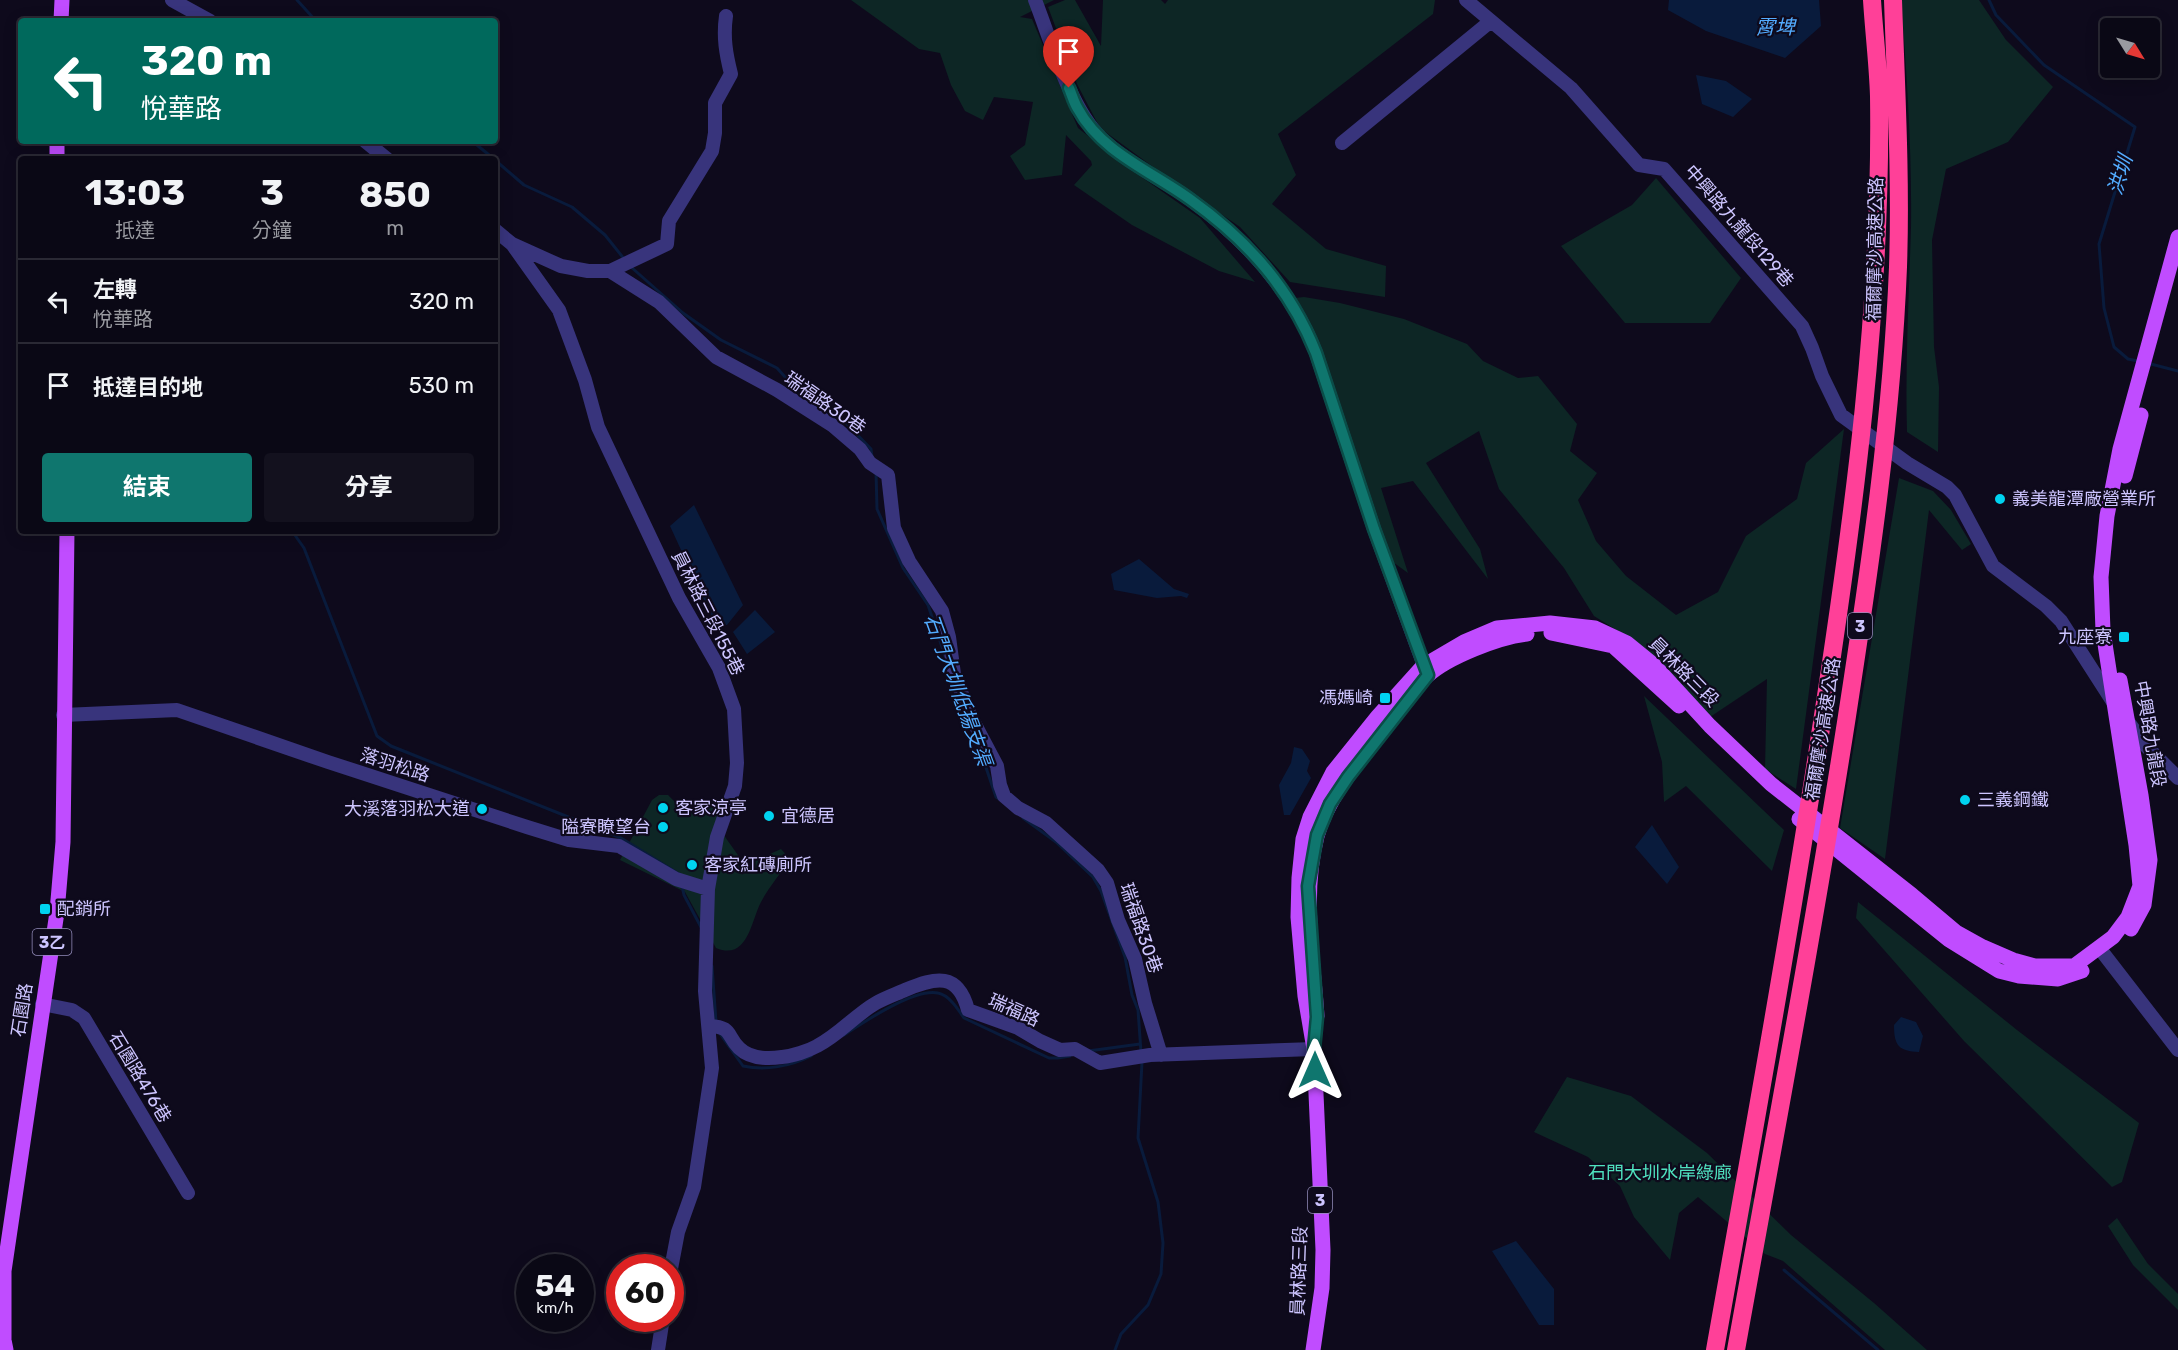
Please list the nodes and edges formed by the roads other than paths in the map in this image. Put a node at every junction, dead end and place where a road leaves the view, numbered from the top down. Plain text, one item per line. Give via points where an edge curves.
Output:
1 (62, 0) edge
2 (172, 0) edge
3 (1035, 0) edge
4 (1466, 0) edge
5 (1872, 0) edge
6 (1893, 0) edge
7 (726, 16) dead end
8 (61, 18) edge
9 (205, 18) edge
10 (1491, 21) junction
11 (1342, 142) dead end
12 (368, 144) edge
13 (383, 156) edge
14 (498, 232) edge
15 (2178, 237) edge
16 (512, 244) junction
17 (610, 271) junction
18 (2178, 274) edge
19 (2153, 350) junction
20 (2147, 374) junction
21 (67, 534) edge
22 (1425, 671) junction
23 (2122, 713) junction
24 (63, 715) junction
25 (2178, 778) edge
26 (708, 889) junction
27 (1952, 936) joint
28 (2103, 953) junction
29 (42, 1004) junction
30 (714, 1026) junction
31 (1314, 1049) junction
32 (2178, 1050) edge
33 (1161, 1055) junction
34 (188, 1193) dead end
35 (674, 1254) edge
36 (661, 1332) edge
37 (4, 1344) edge
38 (658, 1350) edge
39 (1313, 1350) edge
40 (1715, 1350) edge
41 (1736, 1350) edge

1 - 8 main road
2 - 9 street
3 - 22 street via 1078,110 1100,137 1222,225 1285,291 1316,353
4 - 10 street, 中興路九龍段129巷
5 - 40 highway, 福爾摩沙高速公路 / 3 via 1879,94 1875,273 1855,490 1796,891
6 - 41 highway, 福爾摩沙高速公路 / 3 via 1898,267 1876,509 1829,826
7 - 17 street via 723,32 731,74 715,103 712,151 669,220 667,244
10 - 11 street
10 - 23 street, 中興路九龍段129巷 via 1571,88 1639,165 1664,169 1717,227 1802,326 1841,415 1955,495 1994,566 2061,621
12 - 13 street
14 - 16 street
15 - 19 main road, 3
16 - 17 street via 561,266
16 - 26 street, 員林路三段155巷 via 559,310 598,427 679,598 719,668 734,709 735,786 717,837
17 - 33 street, 瑞福路30巷 via 659,302 716,357 832,425 870,463 888,475 894,528 909,561 942,611 954,674 997,766 1004,795 1018,808 1046,823 1107,883 1135,959
18 - 19 main road, 3
19 - 20 main road, 3
20 - 23 main road, 中興路九龍段 / 3 via 2114,515 2110,555 2114,650
20 - 23 main road, 中興路九龍段 / 3 via 2120,449 2107,516 2101,577 2103,631
21 - 24 main road, 石園路 / 3乙
22 - 27 main road, 員林路三段 / 3 via 1464,642 1497,628 1550,623 1595,628 1627,643 1654,665 1769,789
22 - 31 main road, 員林路三段 / 3 via 1378,716 1333,772 1303,840 1298,917
23 - 25 street via 2146,746
23 - 28 main road, 中興路九龍段 / 3 via 2140,886 2128,917
23 - 28 main road, 中興路九龍段 / 3 via 2150,860 2148,890 2135,923
24 - 26 street, 落羽松路 via 177,710 569,840 619,846 680,881
24 - 29 main road, 石園路 / 3乙 via 63,842 57,912
26 - 30 street, 員林路三段155巷 via 705,991
27 - 28 main road, 中興路九龍段 / 3 via 2035,966 2074,966
28 - 32 street
29 - 34 street, 石園路476巷 via 72,1010 84,1018
29 - 37 main road, 石園路 / 3乙 via 4,1271
30 - 33 street, 瑞福路 via 732,1034 738,1047 749,1055 785,1057 818,1046 876,1003 936,979 951,982 964,995 968,1010 1018,1028 1060,1050 1083,1053 1100,1063
30 - 35 street, 員林路三段155巷 via 712,1068 694,1187
31 - 33 street, 瑞福路
31 - 39 main road, 員林路三段 / 3 via 1323,1250
36 - 38 street

